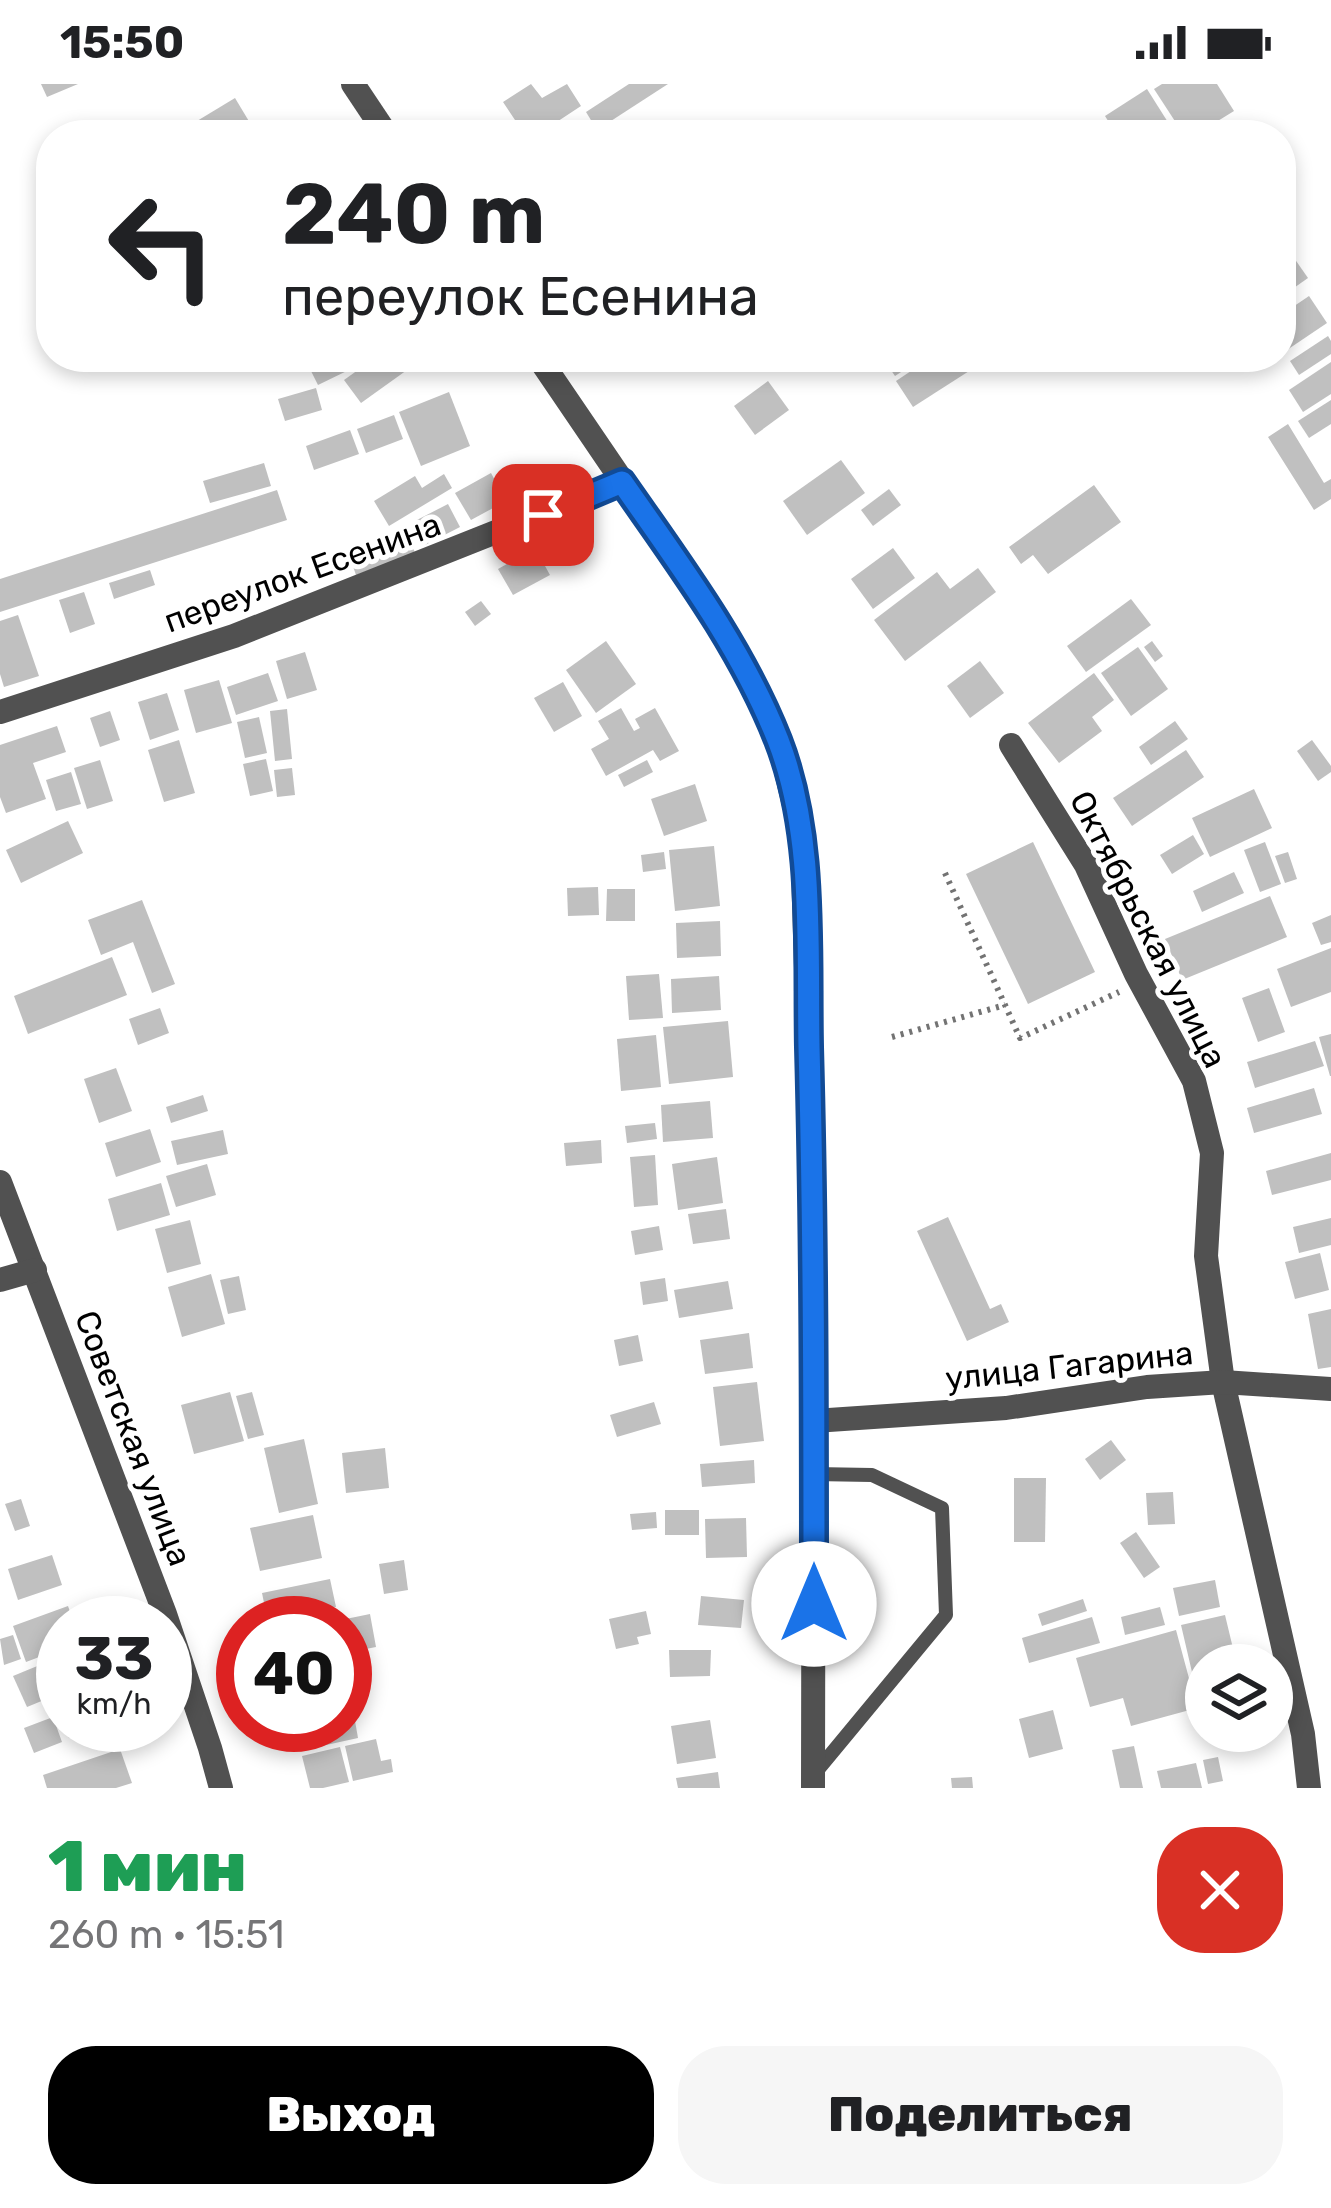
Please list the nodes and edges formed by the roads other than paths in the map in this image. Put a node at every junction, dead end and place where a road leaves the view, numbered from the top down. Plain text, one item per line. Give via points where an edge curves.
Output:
1 (353, 84) edge
2 (377, 120) edge
3 (548, 372) edge
4 (622, 482) junction
5 (0, 712) edge
6 (1011, 746) dead end
7 (0, 1182) edge
8 (34, 1270) junction
9 (0, 1280) edge
10 (1223, 1382) junction
11 (1331, 1390) edge
12 (814, 1421) junction
13 (814, 1474) junction
14 (813, 1782) edge
15 (220, 1788) edge
16 (1309, 1788) edge

1 - 2 street
3 - 4 street
4 - 5 street, переулок Есенина via 234,636
4 - 12 street via 754,688 779,742 802,839
6 - 10 street, Октябрьская улица via 1086,865 1194,1081 1212,1153 1206,1256
7 - 8 street, Советская улица
8 - 9 street
8 - 15 street, Советская улица via 165,1614
10 - 11 street, улица Гагарина
10 - 12 street, улица Гагарина
10 - 16 street, Октябрьская улица via 1304,1734
12 - 13 street
13 - 14 street
13 - 14 lane via 872,1475 942,1508 946,1615

